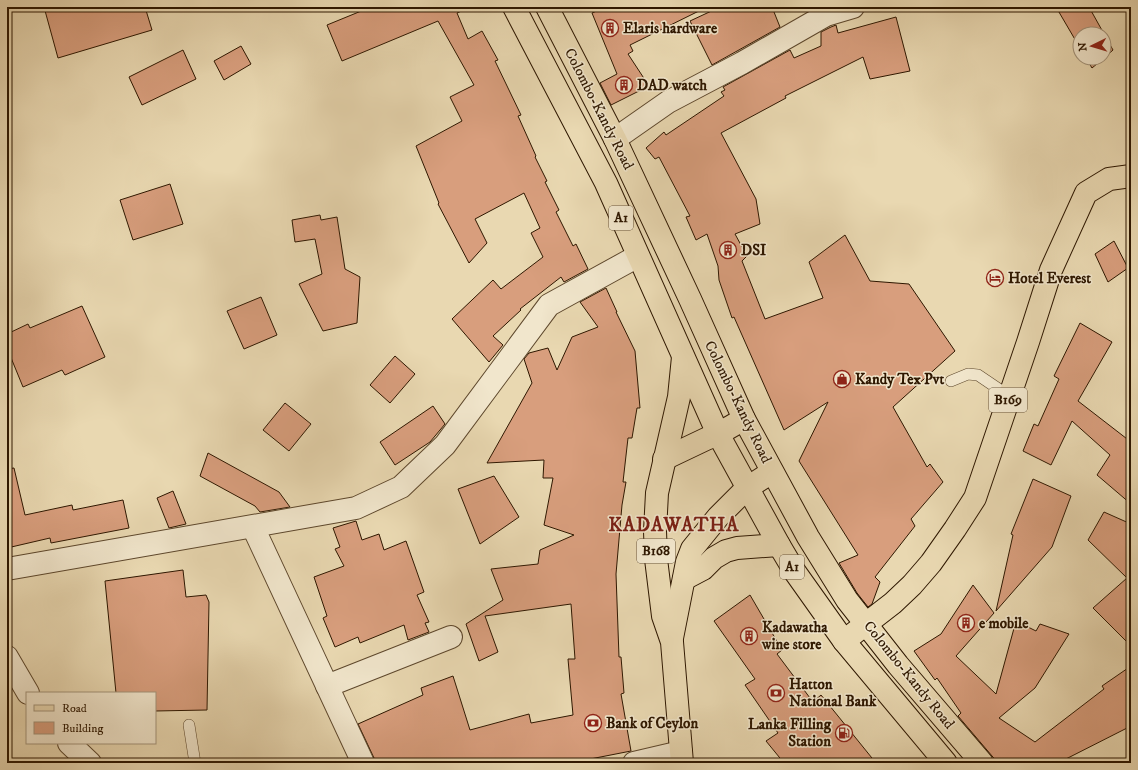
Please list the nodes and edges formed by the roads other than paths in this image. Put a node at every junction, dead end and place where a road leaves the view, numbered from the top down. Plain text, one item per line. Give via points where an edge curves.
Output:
1 (514, 7) edge
2 (547, 7) edge
3 (853, 7) edge
4 (615, 139) junction
5 (1131, 176) edge
6 (638, 256) junction
7 (683, 357) junction
8 (951, 382) dead end
9 (1009, 396) junction
10 (744, 419) junction
11 (718, 434) junction
12 (664, 459) junction
13 (772, 472) junction
14 (746, 488) junction
15 (253, 527) junction
16 (779, 545) junction
17 (7, 569) edge
18 (684, 579) junction
19 (866, 624) junction
20 (451, 637) dead end
21 (844, 641) junction
22 (672, 642) junction
23 (7, 658) edge
24 (327, 686) junction
25 (27, 692) edge
26 (189, 725) dead end
27 (70, 744) edge
28 (681, 757) edge
29 (90, 763) edge
30 (195, 763) edge
31 (363, 763) edge
32 (634, 763) edge
33 (946, 763) edge
34 (982, 763) edge

1 - 6 main road, Colombo-Kandy Road / A1 via 606,183
2 - 4 main road, Colombo-Kandy Road / A1
3 - 4 street via 826,15 668,102
4 - 10 main road, Colombo-Kandy Road / A1
5 - 9 main road, B169 via 1109,179 1086,193 1051,270
6 - 7 main road, Colombo-Kandy Road / A1
6 - 15 street via 549,305 445,445 401,487 356,508
7 - 11 main road, Colombo-Kandy Road / A1
7 - 12 main road, B168 via 679,397
8 - 9 lane via 968,374 978,375
9 - 19 main road, B169 via 975,498 932,563 912,585
10 - 11 main road
10 - 13 main road, Colombo-Kandy Road / A1
11 - 12 main road
11 - 14 main road, Colombo-Kandy Road / A1
12 - 22 main road, B168 via 657,493 656,559 664,616
13 - 14 main road
13 - 19 main road, Colombo-Kandy Road / A1 via 808,537 847,600
14 - 16 main road, Colombo-Kandy Road / A1
14 - 18 main road, B168 via 692,548
15 - 17 street
15 - 24 street
16 - 18 main road via 726,551 703,569
16 - 21 main road, Colombo-Kandy Road / A1
18 - 22 main road, B168
19 - 21 main road
19 - 34 main road, Colombo-Kandy Road / A1
20 - 24 street
21 - 33 main road, Colombo-Kandy Road / A1
22 - 28 main road, B168
23 - 25 street
24 - 31 street
26 - 30 lane
27 - 29 street
28 - 32 street

